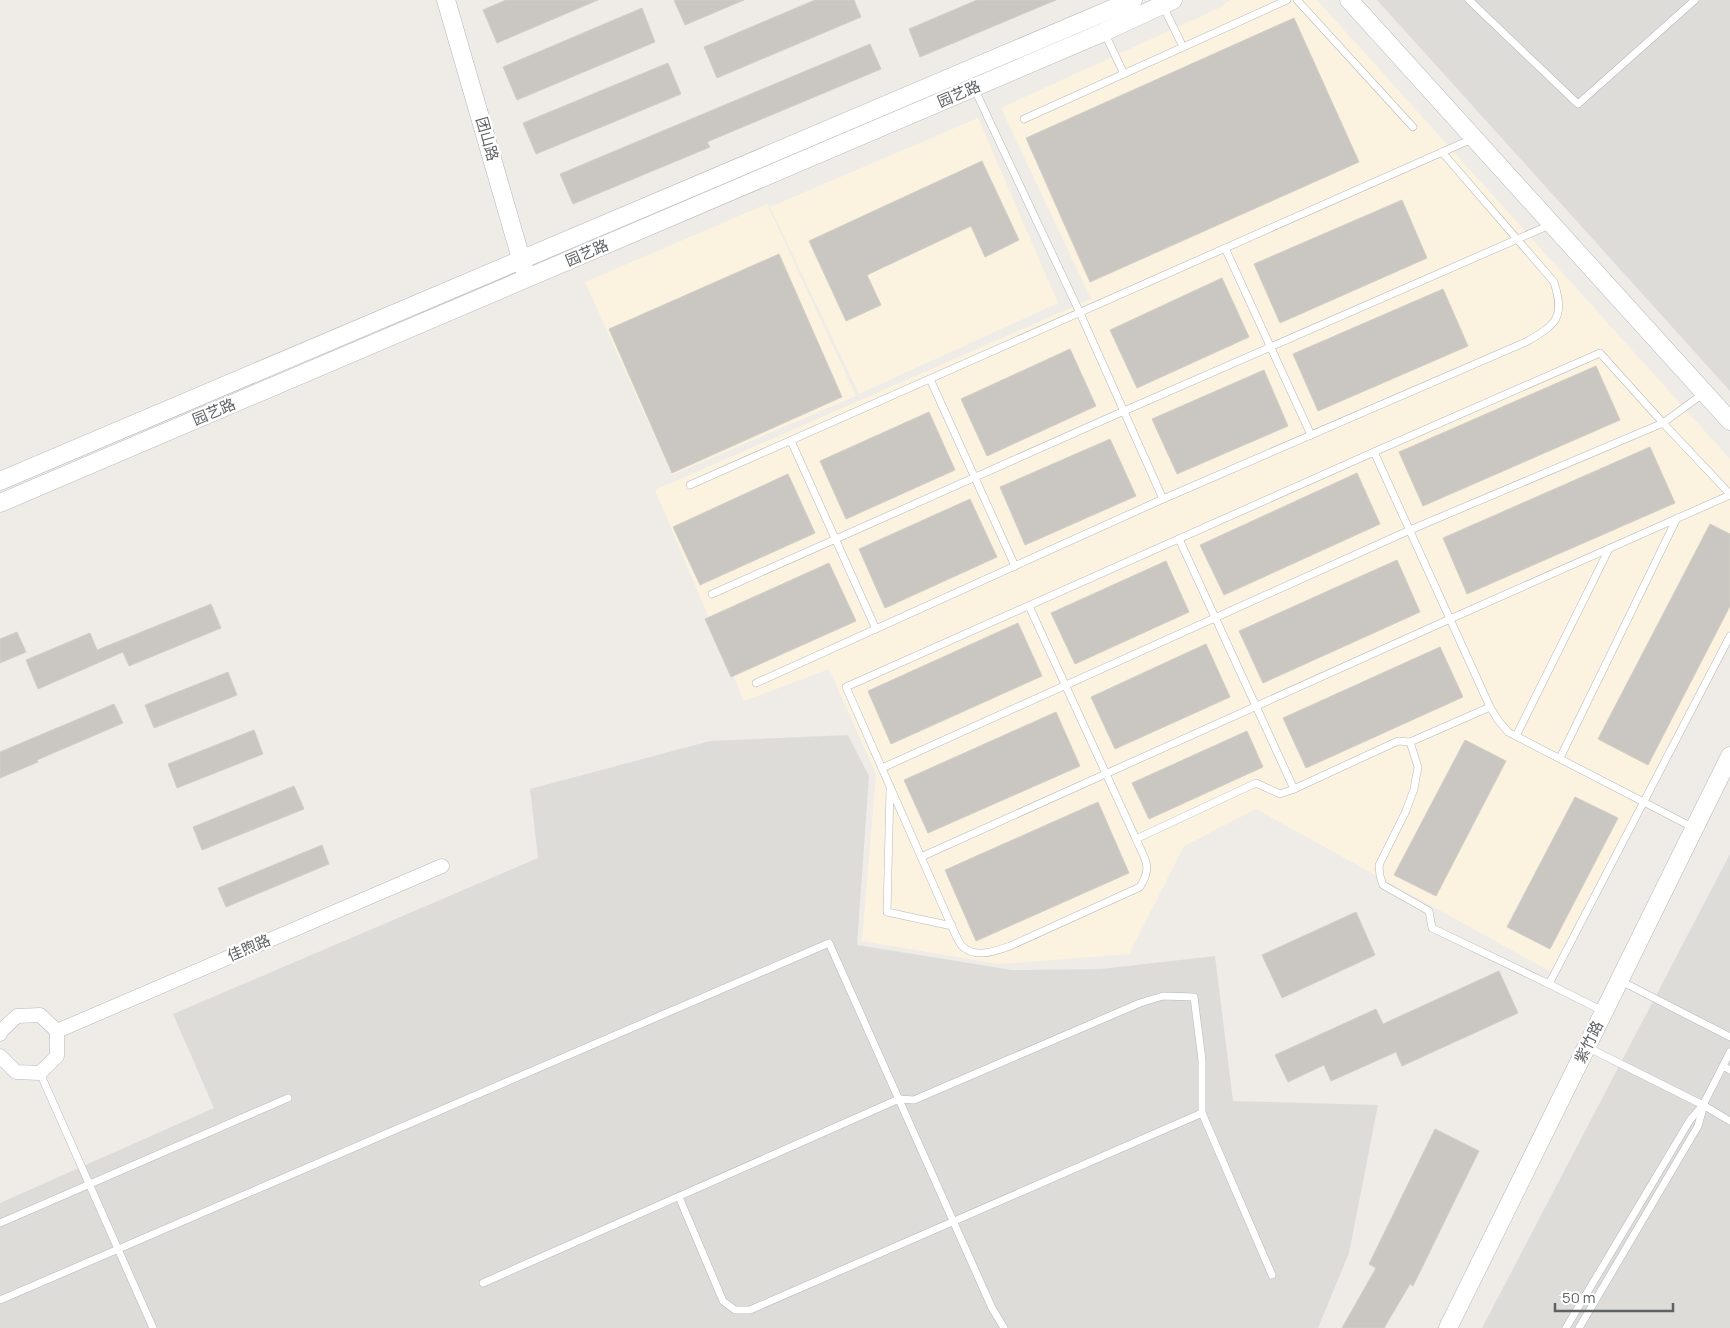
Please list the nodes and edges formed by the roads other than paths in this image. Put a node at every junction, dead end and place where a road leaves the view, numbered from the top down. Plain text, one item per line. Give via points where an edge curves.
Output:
1 (446, 0) edge
2 (1133, 0) edge
3 (1287, 0) edge
4 (1297, 0) edge
5 (1349, 0) edge
6 (1469, 0) edge
7 (1695, 0) edge
8 (1168, 3) edge
9 (1104, 32) junction
10 (1182, 47) junction
11 (1124, 74) junction
12 (974, 88) junction
13 (1024, 119) dead end
14 (1413, 127) dead end
15 (1474, 138) junction
16 (1442, 152) junction
17 (1552, 224) junction
18 (1517, 240) junction
19 (1225, 248) junction
20 (522, 258) junction
21 (526, 279) junction
22 (1080, 313) junction
23 (1270, 348) junction
24 (930, 379) junction
25 (1705, 392) junction
26 (1124, 411) junction
27 (1730, 421) edge
28 (1663, 423) junction
29 (1311, 435) junction
30 (791, 441) junction
31 (1374, 452) junction
32 (975, 478) junction
33 (0, 481) edge
34 (690, 485) dead end
35 (1730, 494) edge
36 (1163, 499) junction
37 (0, 503) edge
38 (1677, 518) junction
39 (1410, 530) junction
40 (1179, 539) junction
41 (835, 540) junction
42 (1609, 549) junction
43 (1015, 566) junction
44 (712, 594) dead end
45 (1029, 606) junction
46 (1215, 618) junction
47 (1450, 619) junction
48 (876, 629) junction
49 (1730, 636) edge
50 (756, 683) dead end
51 (1065, 686) junction
52 (1256, 706) junction
53 (1490, 707) junction
54 (1516, 736) junction
55 (1410, 742) junction
56 (1730, 756) edge
57 (1560, 758) junction
58 (882, 768) junction
59 (1105, 774) junction
60 (890, 786) junction
61 (1294, 789) junction
62 (1645, 802) junction
63 (1694, 828) junction
64 (1136, 839) junction
65 (921, 857) junction
66 (442, 866) dead end
67 (952, 926) junction
68 (1619, 980) junction
69 (1549, 984) junction
70 (1604, 1012) junction
71 (56, 1031) junction
72 (0, 1034) edge
73 (1730, 1037) edge
74 (1586, 1047) junction
75 (1730, 1052) edge
76 (0, 1056) edge
77 (1726, 1068) edge
78 (40, 1073) junction
79 (288, 1098) dead end
80 (899, 1099) junction
81 (1703, 1105) junction
82 (1202, 1113) junction
83 (1730, 1121) edge
84 (90, 1184) junction
85 (679, 1197) junction
86 (954, 1222) junction
87 (0, 1223) edge
88 (119, 1249) junction
89 (1272, 1275) dead end
90 (483, 1283) dead end
91 (0, 1300) edge
92 (153, 1328) edge
93 (1004, 1328) edge
94 (1448, 1328) edge
95 (1566, 1328) edge
96 (1579, 1328) edge

1 - 20 street, 团山路
2 - 20 street, 园艺路
3 - 10 lane
4 - 14 lane
5 - 15 street
6 - 7 lane via 1578,104
8 - 9 street, 园艺路
8 - 10 lane
9 - 11 lane
9 - 12 street, 园艺路
10 - 11 lane
11 - 13 lane
12 - 21 street, 园艺路
12 - 22 lane
15 - 16 lane
15 - 17 street
16 - 18 lane
16 - 19 lane
17 - 18 lane
17 - 25 street
18 - 23 lane
18 - 29 lane via 1554,282 1559,299 1558,317 1546,330 1526,342
19 - 22 lane
19 - 23 lane
20 - 21 street, 团山路
20 - 33 street, 园艺路
21 - 37 street, 园艺路
22 - 24 lane
22 - 26 lane
23 - 26 lane
23 - 29 lane
24 - 30 lane
24 - 32 lane
25 - 27 street
25 - 28 lane
26 - 32 lane
26 - 36 lane
28 - 31 lane via 1600,353
28 - 35 lane
28 - 39 lane
29 - 36 lane
30 - 34 lane
30 - 41 lane
31 - 39 lane
31 - 40 lane
32 - 41 lane
32 - 43 lane
35 - 38 lane
36 - 43 lane
38 - 42 lane
38 - 57 lane
39 - 46 lane
39 - 47 lane
40 - 45 lane
40 - 46 lane
41 - 44 lane
41 - 48 lane
42 - 47 lane
42 - 54 lane
43 - 48 lane
45 - 51 lane
45 - 58 lane via 846,687
46 - 51 lane
46 - 52 lane
47 - 52 lane
47 - 53 lane
48 - 50 lane
49 - 62 lane
51 - 58 lane
51 - 59 lane
52 - 59 lane
52 - 61 lane
53 - 54 lane via 1508,732
53 - 55 lane
54 - 57 lane
55 - 61 lane via 1398,741
55 - 69 lane via 1418,766 1414,789 1380,865 1383,885 1429,911 1432,928
56 - 63 street, 紫竹路
57 - 62 lane
58 - 60 lane
59 - 64 lane
59 - 65 lane
60 - 65 lane
60 - 67 lane via 886,912
61 - 64 lane via 1280,794 1256,783
62 - 63 lane
62 - 69 lane
63 - 68 street, 紫竹路
64 - 67 lane via 1147,864 1147,876 1140,887 992,952 978,953 963,947
65 - 67 lane
66 - 71 street, 佳煦路
68 - 70 street, 紫竹路
68 - 73 lane
69 - 70 lane
70 - 74 street, 紫竹路
71 - 72 street via 40,1016 17,1016
71 - 78 street via 57,1056
74 - 81 lane
74 - 94 street, 紫竹路
75 - 77 lane
76 - 78 street via 16,1072
77 - 81 lane
78 - 84 lane
79 - 84 lane
80 - 82 lane via 914,1100 1140,1003 1163,996 1194,997 1202,1060
80 - 85 lane
80 - 86 lane
80 - 88 lane via 828,943
81 - 83 lane
81 - 95 lane via 1690,1120
81 - 96 lane via 1698,1126
82 - 86 lane
82 - 89 lane
84 - 87 lane
84 - 88 lane
85 - 86 lane via 723,1301 735,1310 750,1310
85 - 90 lane
86 - 93 lane
88 - 91 lane
88 - 92 lane

